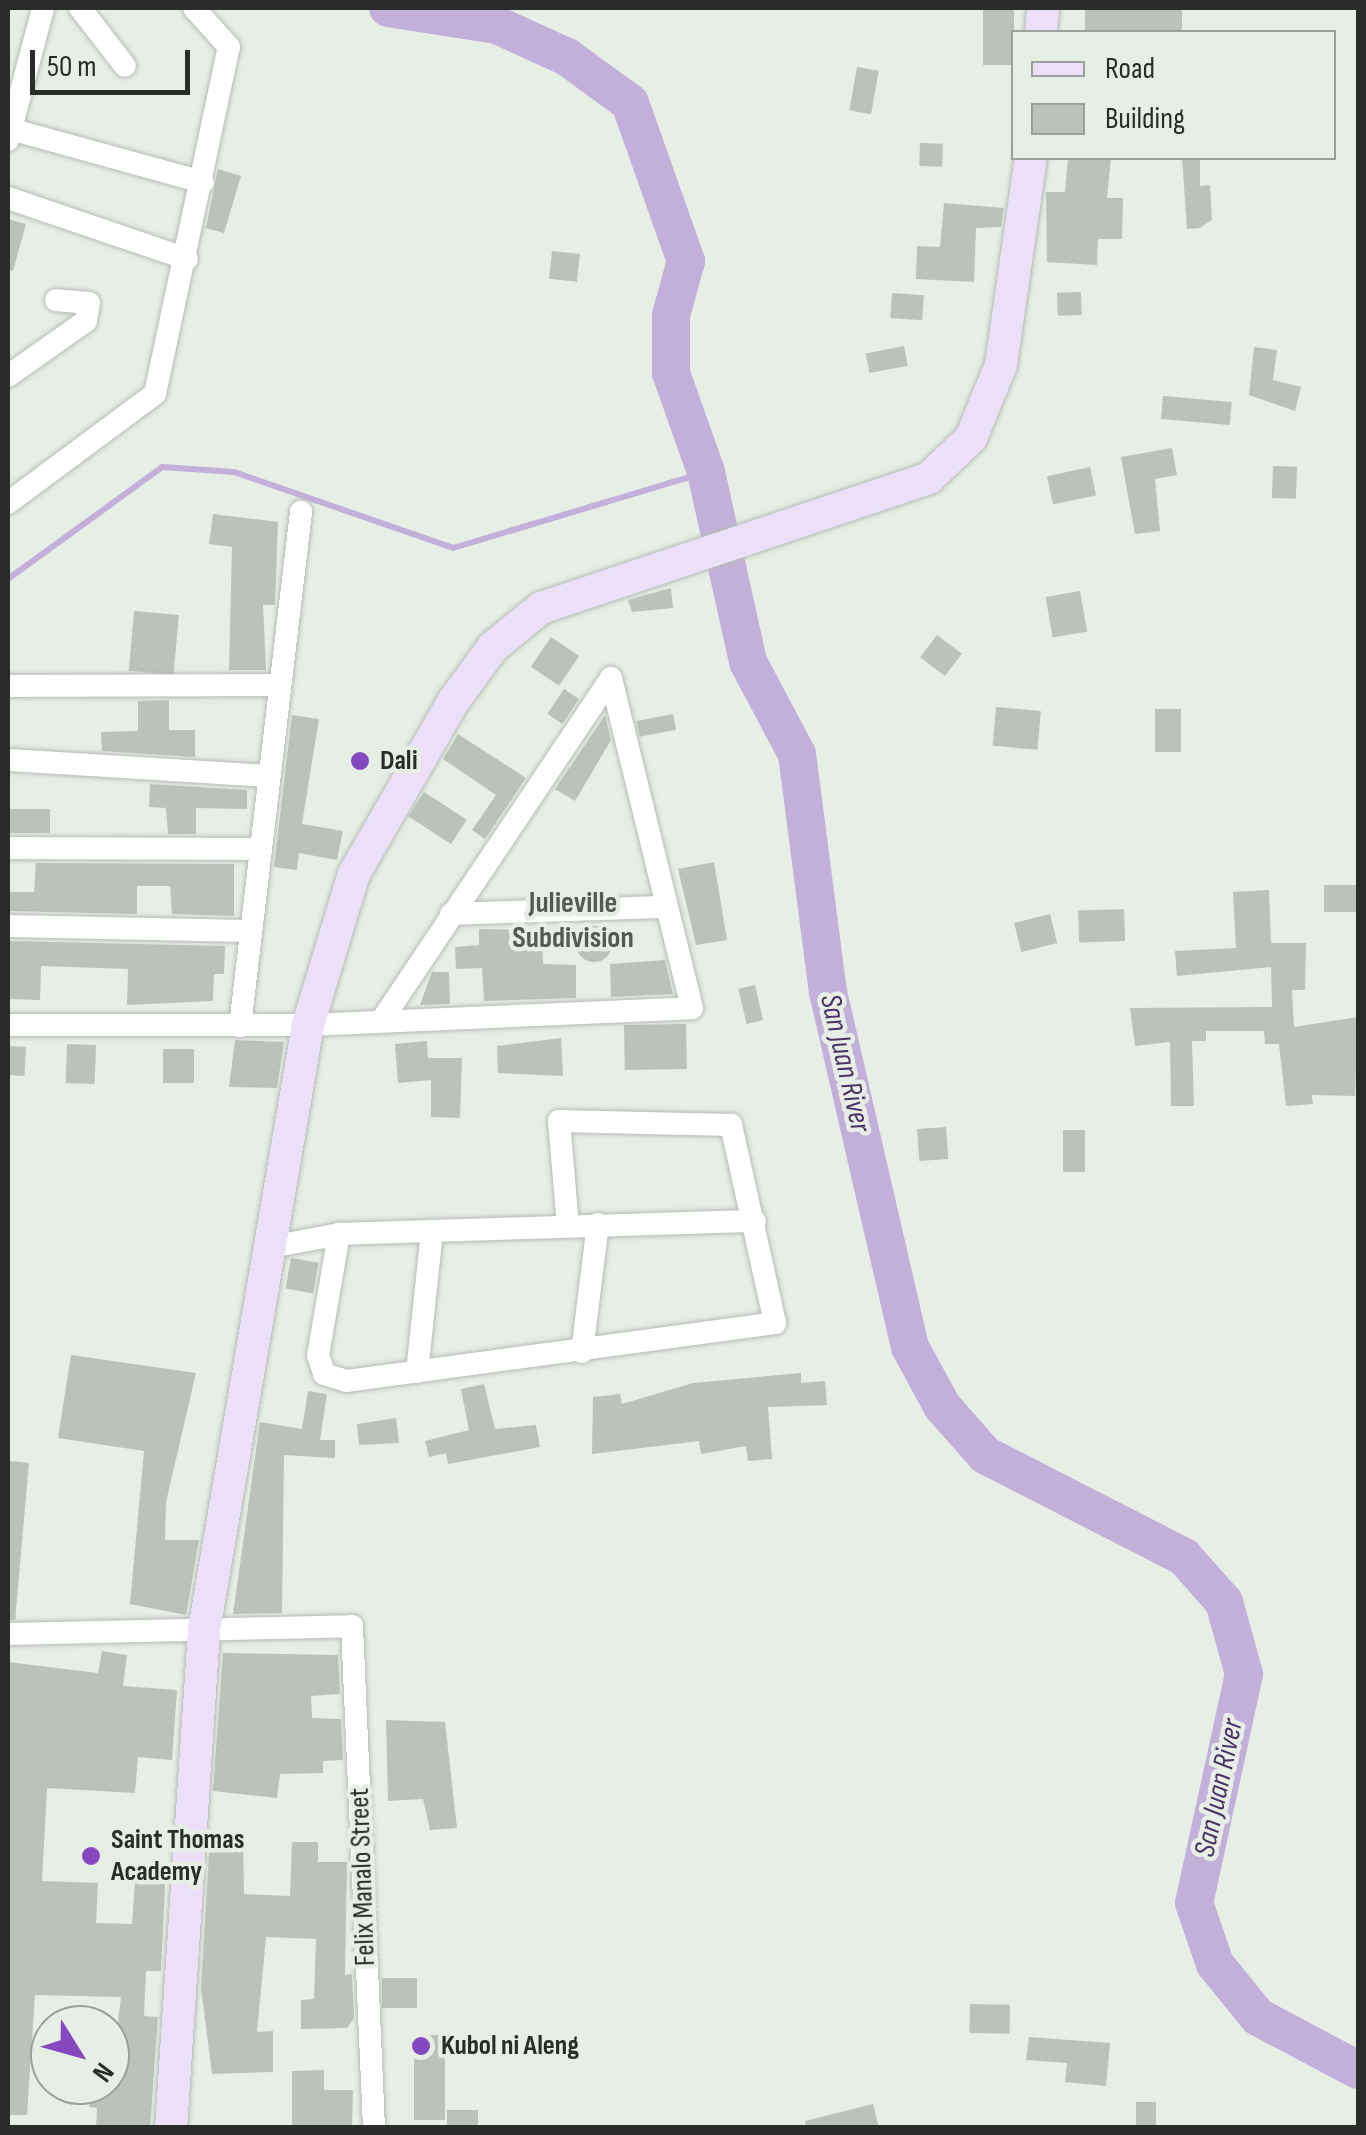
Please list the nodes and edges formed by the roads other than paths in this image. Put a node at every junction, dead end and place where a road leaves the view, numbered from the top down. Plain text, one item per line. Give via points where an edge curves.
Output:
1 (43, 8) edge
2 (80, 8) edge
3 (194, 8) edge
4 (125, 66) dead end
5 (9, 134) edge
6 (1031, 160) edge
7 (203, 182) junction
8 (8, 198) edge
9 (187, 259) junction
10 (56, 300) dead end
11 (8, 376) edge
12 (8, 504) edge
13 (301, 512) dead end
14 (275, 685) junction
15 (8, 686) edge
16 (8, 760) edge
17 (266, 776) junction
18 (8, 848) edge
19 (257, 849) junction
20 (666, 907) junction
21 (451, 914) junction
22 (8, 926) edge
23 (248, 932) junction
24 (381, 1021) junction
25 (8, 1025) edge
26 (308, 1025) junction
27 (240, 1026) junction
28 (755, 1221) junction
29 (598, 1224) junction
30 (568, 1226) junction
31 (432, 1231) junction
32 (339, 1234) junction
33 (271, 1247) junction
34 (582, 1352) junction
35 (417, 1372) junction
36 (204, 1630) junction
37 (8, 1634) edge
38 (172, 2128) edge
39 (374, 2128) edge

1 - 5 street
2 - 4 street
3 - 7 street via 229,48
5 - 7 street
6 - 26 main road via 1002,365 971,438 929,478 540,608 493,647 399,784 354,874
7 - 9 street
8 - 9 street
9 - 12 street via 155,394
10 - 11 street via 89,303 86,321
13 - 14 street
14 - 15 street
14 - 17 street
16 - 17 street
17 - 19 street
18 - 19 street
19 - 23 street
20 - 21 street
20 - 21 street via 611,678
20 - 24 street via 692,1008
21 - 24 street
22 - 23 street
23 - 27 street
24 - 26 street
25 - 27 street
26 - 27 street
26 - 33 main road
28 - 29 street
28 - 30 street via 731,1125 559,1121
28 - 34 street via 775,1323
29 - 30 street
29 - 34 street
30 - 31 street
31 - 32 street
31 - 35 street
32 - 33 street
32 - 35 street via 318,1355 324,1374
33 - 36 main road
34 - 35 street
36 - 37 street
36 - 38 main road
36 - 39 street, Felix Manalo Street via 352,1626

